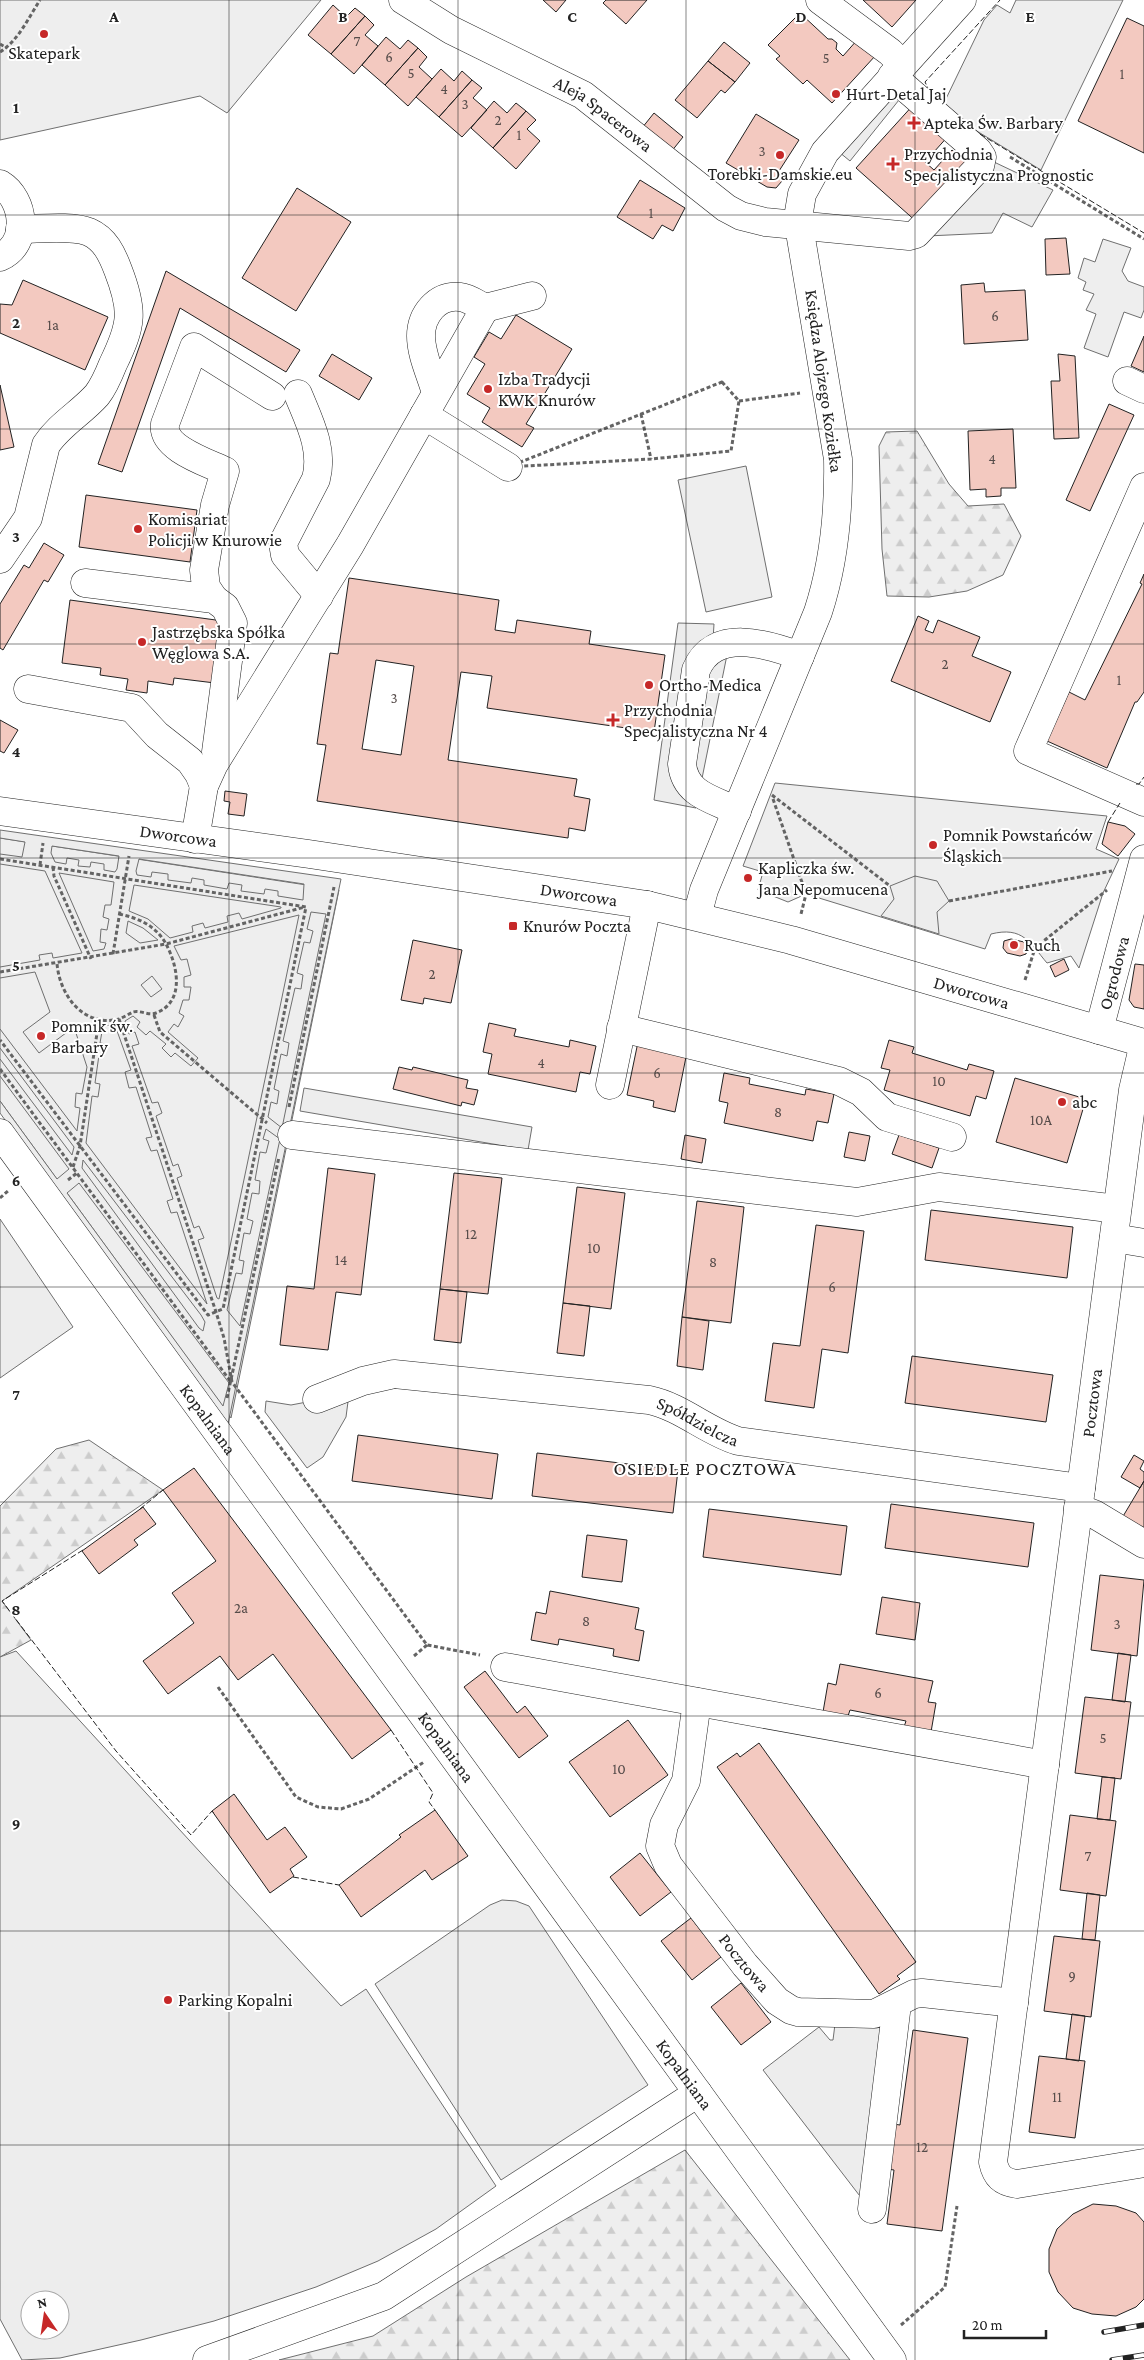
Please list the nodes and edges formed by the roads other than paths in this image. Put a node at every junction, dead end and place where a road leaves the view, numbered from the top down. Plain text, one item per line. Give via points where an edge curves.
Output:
1 (403, 0) edge
2 (820, 0) edge
3 (962, 0) edge
4 (897, 70) junction
5 (0, 184) edge
6 (799, 224) junction
7 (20, 229) junction
8 (0, 257) edge
9 (532, 296) dead end
10 (485, 308) junction
11 (430, 404) junction
12 (508, 467) road end
13 (1144, 487) edge
14 (0, 559) edge
15 (85, 583) dead end
16 (319, 596) junction
17 (214, 599) junction
18 (800, 656) junction
19 (28, 689) dead end
20 (209, 775) junction
21 (1144, 802) edge
22 (0, 811) edge
23 (737, 811) junction
24 (195, 839) junction
25 (1143, 862) edge
26 (647, 904) junction
27 (697, 916) junction
28 (621, 1028) junction
29 (1099, 1030) junction
30 (1144, 1043) edge
31 (610, 1085) dead end
32 (0, 1133) edge
33 (292, 1135) dead end
34 (952, 1137) dead end
35 (1118, 1209) junction
36 (1114, 1238) junction
37 (1144, 1243) edge
38 (317, 1399) dead end
39 (1080, 1498) junction
40 (1144, 1544) edge
41 (505, 1667) road end
42 (697, 1702) junction
43 (1045, 1765) junction
44 (1014, 2003) junction
45 (897, 2004) junction
46 (698, 2093) junction
47 (1144, 2163) edge
48 (872, 2209) dead end
49 (886, 2351) edge
50 (206, 2360) edge

1 - 6 street, Aleja Spacerowa via 450,30 583,95 732,212 765,222
2 - 4 street via 890,52
3 - 4 street, Księdza Alojzego Koziełka
4 - 6 street, Księdza Alojzego Koziełka via 825,152 802,194
4 - 6 street, Aleja Spacerowa via 978,151 982,157 980,166 916,234 909,236
5 - 7 street via 16,203
6 - 18 street, Księdza Alojzego Koziełka via 835,434 839,483 828,581
7 - 8 street via 13,249
7 - 14 street via 76,229 97,236 114,258 126,291 129,319 127,335 97,395 52,436 46,446 28,518
9 - 10 street
10 - 11 street
10 - 11 street via 461,297 452,297 434,304 427,314 423,323 422,346
11 - 12 street
11 - 16 street
13 - 21 street via 1028,751
15 - 17 street
16 - 17 street via 283,549 319,470 315,438 285,395 194,347 165,424 165,435 172,445 225,472 215,505 204,570 206,587
16 - 20 street
17 - 20 street via 225,607 233,623
18 - 23 street, Księdza Alojzego Koziełka
18 - 23 street via 775,647 736,642 723,644 700,661 696,670 683,772 695,791
19 - 20 street via 132,708 200,774
20 - 24 street
22 - 24 street, Dworcowa
23 - 27 street, Księdza Alojzego Koziełka via 704,890
24 - 26 street, Dworcowa
25 - 29 street, Ogrodowa
26 - 27 street, Dworcowa
26 - 28 street
27 - 29 street, Dworcowa via 791,940
28 - 31 street
28 - 34 street via 839,1081 860,1092 887,1117
29 - 30 street, Dworcowa
30 - 35 street, Pocztowa via 1133,1090
32 - 46 street, Kopalniana
33 - 35 street via 858,1202 938,1187
35 - 36 street, Pocztowa
36 - 37 street
36 - 39 street, Pocztowa
38 - 39 street, Spółdzielcza via 363,1381 394,1374 649,1400 669,1405 738,1441
39 - 40 street, Spółdzielcza via 1094,1514
39 - 43 street, Pocztowa
41 - 42 street
42 - 43 street
42 - 45 street, Pocztowa via 686,1781 661,1832 662,1852 668,1865 762,1986 784,2007 807,2013 874,2014
43 - 44 street, Pocztowa
44 - 45 street, Pocztowa via 922,1993
44 - 47 street, Pocztowa via 993,2162 998,2176 1010,2183 1027,2183
45 - 48 street
46 - 49 street, Kopalniana
46 - 50 street via 384,2296

